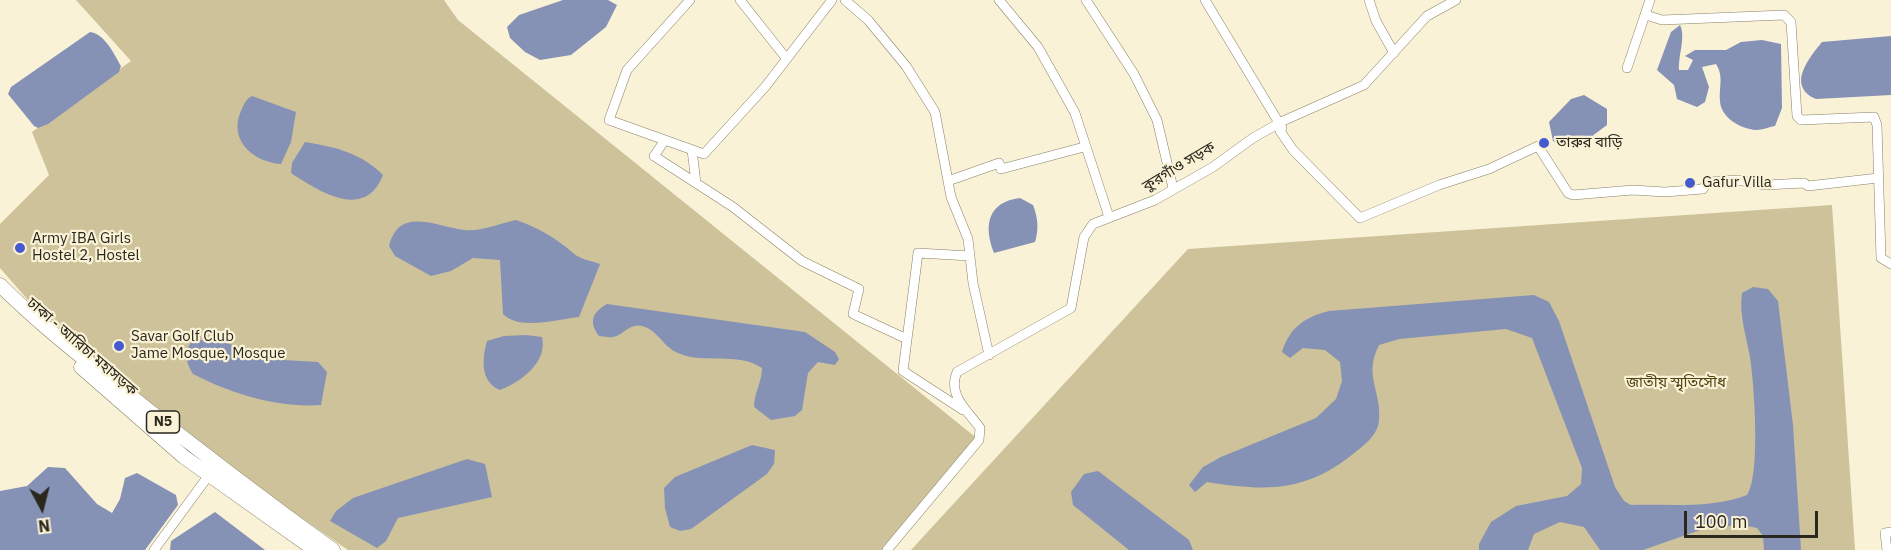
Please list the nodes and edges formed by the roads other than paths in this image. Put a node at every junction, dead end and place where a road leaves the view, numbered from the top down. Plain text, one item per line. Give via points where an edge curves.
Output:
1 (690, 0) edge
2 (740, 0) edge
3 (832, 0) edge
4 (845, 0) edge
5 (999, 0) edge
6 (1086, 0) edge
7 (1205, 0) edge
8 (1369, 0) edge
9 (1456, 0) edge
10 (1650, 0) edge
11 (1646, 15) junction
12 (1394, 53) junction
13 (786, 58) junction
14 (1628, 68) dead end
15 (1278, 124) junction
16 (665, 140) junction
17 (1084, 147) junction
18 (692, 150) junction
19 (1878, 178) junction
20 (948, 181) junction
21 (696, 183) junction
22 (1173, 188) junction
23 (1109, 217) junction
24 (1886, 222) edge
25 (970, 256) junction
26 (1891, 264) edge
27 (0, 285) edge
28 (0, 297) edge
29 (907, 339) junction
30 (988, 355) junction
31 (965, 411) junction
32 (213, 470) junction
33 (1891, 532) edge
34 (154, 550) edge
35 (315, 550) edge
36 (333, 550) edge
37 (887, 550) edge
38 (1887, 550) edge

1 - 16 street via 627,70 609,120
2 - 13 street
3 - 13 street
4 - 20 street via 868,20 906,66 935,112
5 - 17 street via 1038,47 1075,113
6 - 22 street via 1134,74 1157,120
7 - 15 street
8 - 12 street
9 - 12 street, কুরগাঁও সড়ক via 1427,16
10 - 11 street
11 - 14 street
11 - 19 street via 1662,20 1784,15 1791,22 1797,116 1801,120 1874,117
12 - 15 street, কুরগাঁও সড়ক via 1364,86
13 - 18 street via 704,154
15 - 19 street via 1293,150 1360,218 1538,146 1573,195 1703,189 1707,182 1722,180 1808,186
15 - 22 street, কুরগাঁও সড়ক
16 - 18 street
16 - 21 street via 654,156
17 - 20 street via 1001,169 999,163
17 - 23 street
18 - 21 street
19 - 24 street
20 - 25 street
21 - 29 street via 802,261 860,289 853,314
22 - 23 street, কুরগাঁও সড়ক via 1155,200
23 - 30 street, কুরগাঁও সড়ক via 1087,229 1071,308
24 - 26 street via 1881,258
25 - 29 street via 918,253
25 - 30 street
27 - 32 highway, N5 via 35,320
28 - 32 highway, ঢাকা - আরিচা মহাসড়ক / N5 via 184,458
29 - 31 street via 903,372
30 - 31 street, কুরগাঁও সড়ক via 957,372 954,379
31 - 37 street, কুরগাঁও সড়ক via 980,428 979,440
32 - 34 street
32 - 35 highway, ঢাকা - আরিচা মহাসড়ক / N5
32 - 36 highway, N5
33 - 38 street via 1885,533

